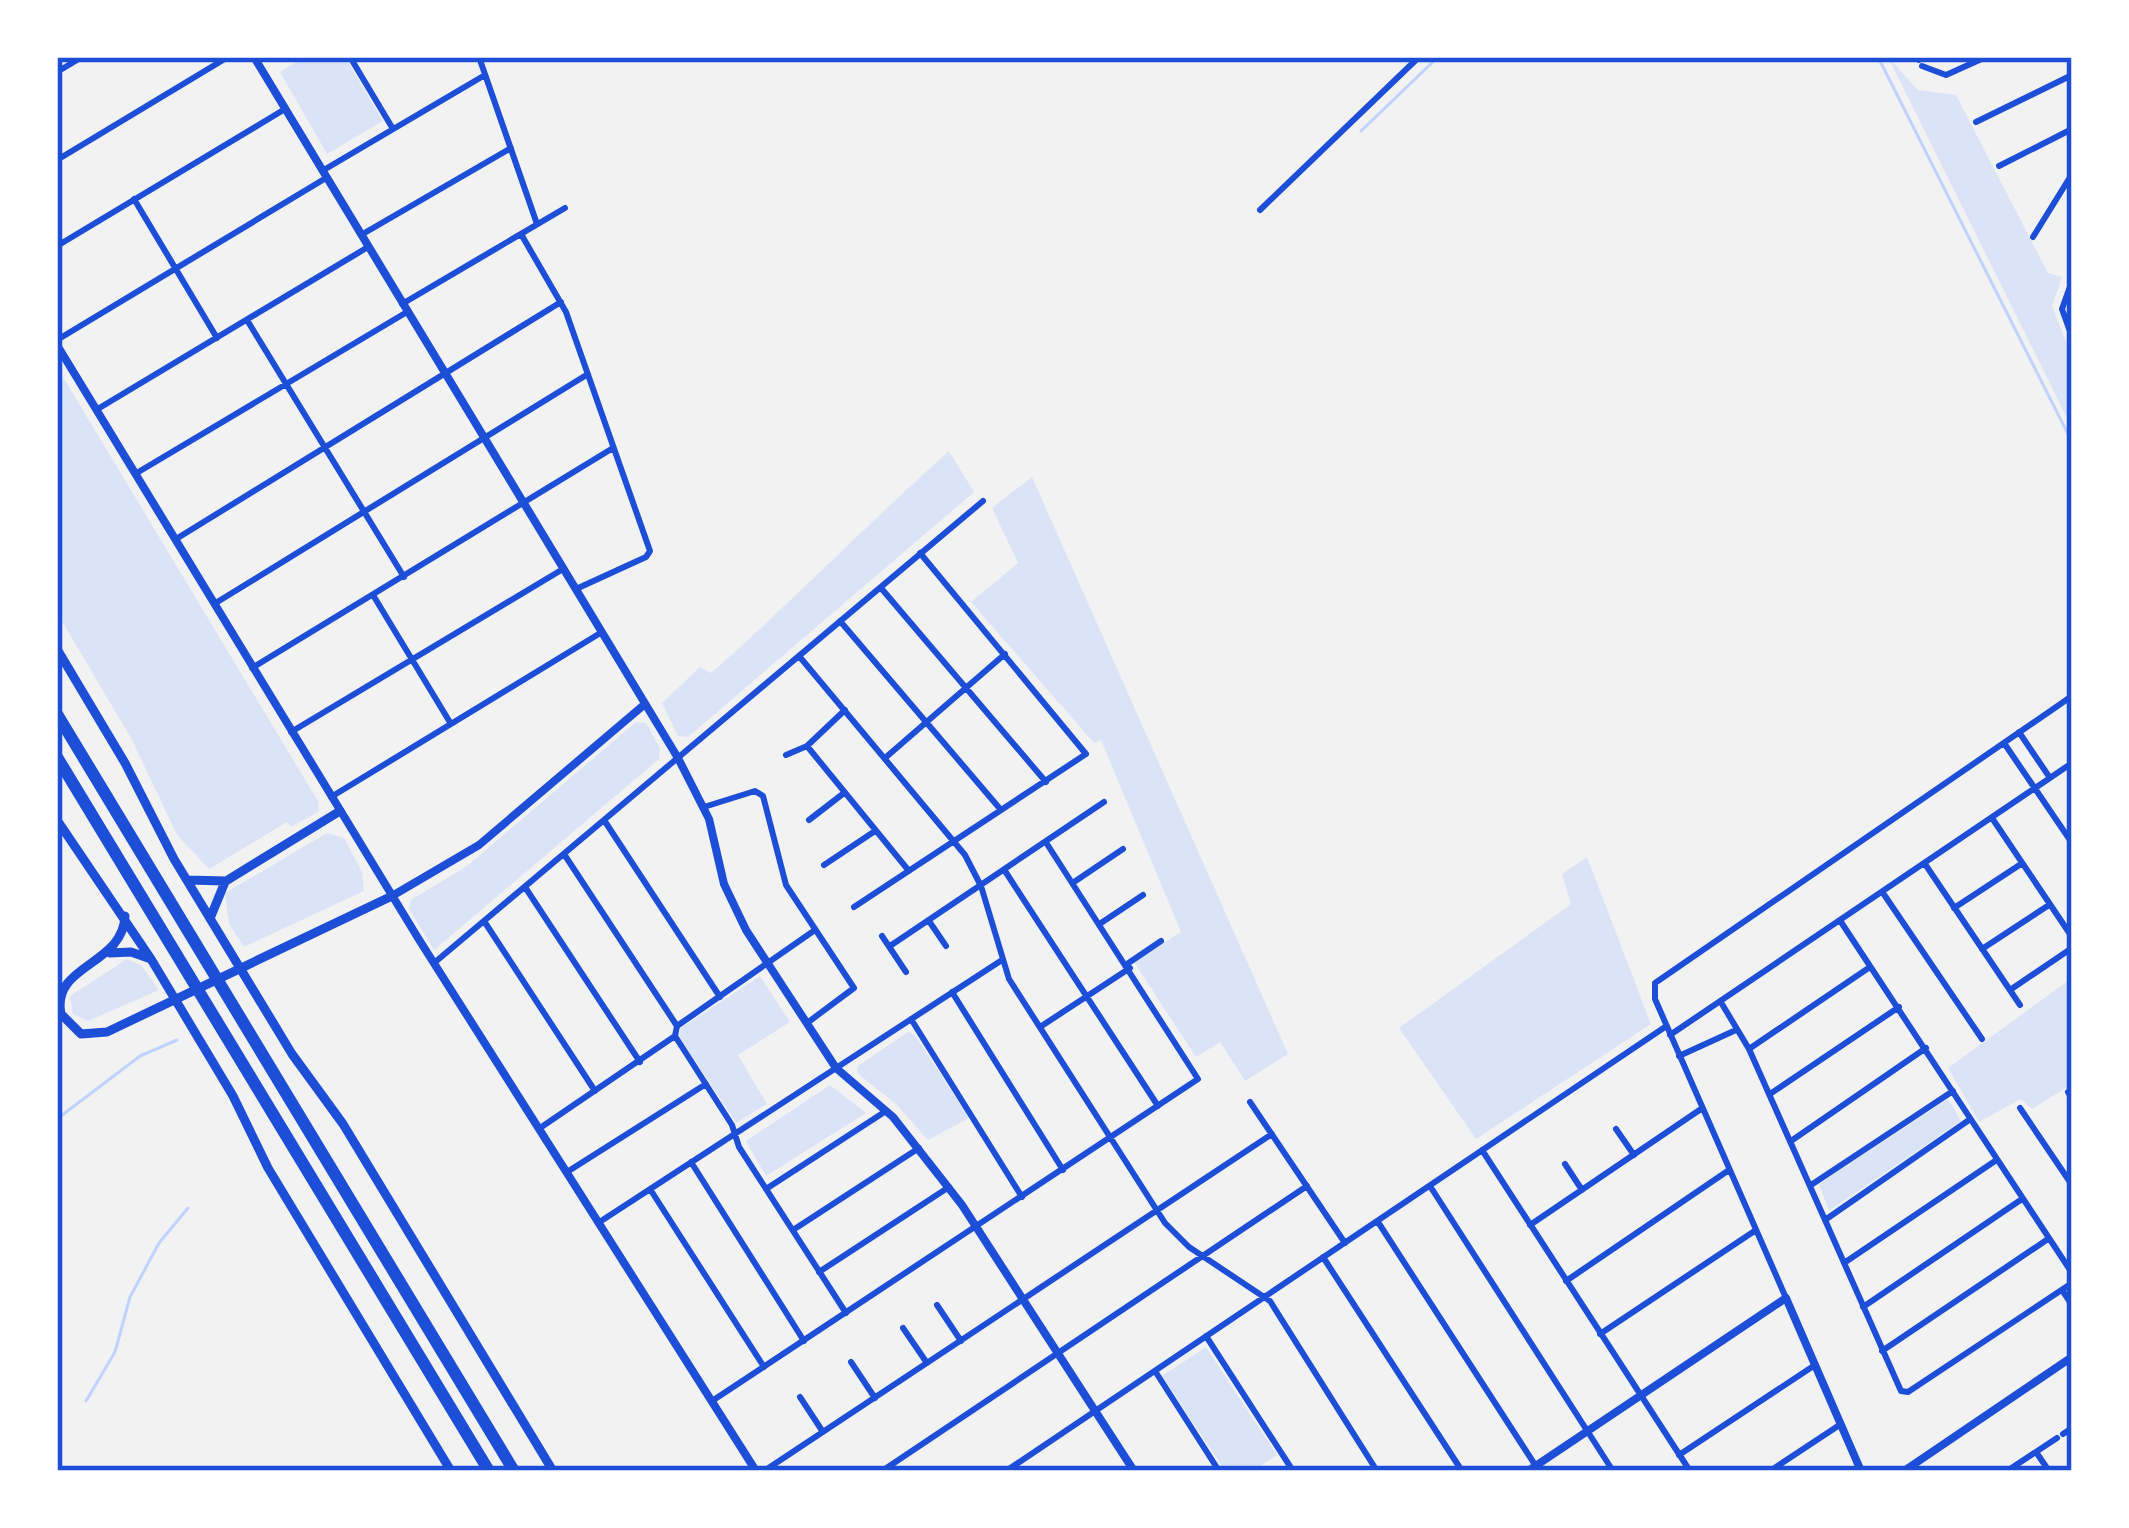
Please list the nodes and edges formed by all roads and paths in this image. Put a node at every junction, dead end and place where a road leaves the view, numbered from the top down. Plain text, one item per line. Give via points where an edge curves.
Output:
1 (82, 57) edge
2 (228, 57) edge
3 (254, 57) edge
4 (366, 57) edge
5 (479, 57) edge
6 (1419, 57) edge
7 (1985, 57) edge
8 (352, 61) edge
9 (1920, 61) edge
10 (57, 72) edge
11 (485, 75) junction
12 (2072, 75) edge
13 (285, 109) junction
14 (1976, 122) dead end
15 (2072, 128) edge
16 (393, 129) junction
17 (511, 148) junction
18 (57, 160) edge
19 (2000, 166) dead end
20 (2072, 173) edge
21 (324, 174) junction
22 (134, 200) junction
23 (565, 208) dead end
24 (1259, 210) dead end
25 (537, 224) junction
26 (521, 234) junction
27 (361, 235) junction
28 (2033, 237) dead end
29 (57, 246) edge
30 (368, 248) junction
31 (176, 268) junction
32 (2072, 281) edge
33 (562, 302) junction
34 (405, 308) junction
35 (248, 320) junction
36 (218, 338) junction
37 (2072, 338) edge
38 (57, 343) edge
39 (445, 374) junction
40 (588, 374) junction
41 (286, 384) junction
42 (96, 410) junction
43 (484, 438) junction
44 (326, 448) junction
45 (614, 448) junction
46 (135, 475) junction
47 (983, 501) dead end
48 (524, 503) junction
49 (364, 513) junction
50 (175, 540) junction
51 (920, 553) junction
52 (563, 568) junction
53 (404, 577) junction
54 (880, 587) junction
55 (576, 589) junction
56 (373, 595) junction
57 (214, 604) junction
58 (840, 621) junction
59 (602, 632) junction
60 (57, 649) edge
61 (1006, 654) junction
62 (799, 656) junction
63 (412, 659) junction
64 (252, 668) junction
65 (966, 688) junction
66 (2072, 696) edge
67 (645, 704) junction
68 (845, 710) junction
69 (57, 713) edge
70 (927, 722) junction
71 (451, 724) junction
72 (291, 731) junction
73 (2019, 732) junction
74 (2004, 743) junction
75 (807, 746) junction
76 (786, 755) dead end
77 (57, 757) edge
78 (678, 758) junction
79 (886, 758) junction
80 (2072, 763) edge
81 (2050, 778) junction
82 (1046, 782) junction
83 (2035, 788) junction
84 (844, 793) junction
85 (331, 796) junction
86 (1104, 802) dead end
87 (704, 807) junction
88 (1002, 811) junction
89 (340, 812) junction
90 (1993, 818) junction
91 (57, 820) edge
92 (604, 820) junction
93 (809, 820) dead end
94 (2068, 830) edge
95 (875, 831) junction
96 (955, 841) junction
97 (2072, 843) edge
98 (1048, 844) junction
99 (1123, 849) dead end
100 (564, 854) junction
101 (2022, 863) junction
102 (1925, 864) junction
103 (824, 866) dead end
104 (909, 871) junction
105 (1005, 871) junction
106 (187, 880) junction
107 (226, 881) junction
108 (1074, 882) junction
109 (981, 886) junction
110 (525, 887) junction
111 (1883, 893) junction
112 (1143, 895) dead end
113 (392, 896) junction
114 (2050, 904) junction
115 (854, 907) dead end
116 (1954, 908) junction
117 (124, 916) junction
118 (211, 921) junction
119 (484, 921) junction
120 (929, 921) junction
121 (1841, 922) junction
122 (1100, 923) junction
123 (815, 930) junction
124 (881, 936) dead end
125 (2072, 937) edge
126 (1161, 941) dead end
127 (890, 946) junction
128 (946, 946) dead end
129 (2072, 948) edge
130 (1982, 950) junction
131 (110, 953) junction
132 (151, 958) junction
133 (1002, 960) junction
134 (767, 963) junction
135 (434, 964) junction
136 (1128, 966) junction
137 (1871, 966) junction
138 (906, 972) dead end
139 (2010, 990) junction
140 (952, 992) junction
141 (720, 997) junction
142 (1086, 997) junction
143 (1722, 1004) junction
144 (2020, 1005) dead end
145 (1899, 1007) junction
146 (910, 1019) junction
147 (807, 1023) junction
148 (677, 1026) junction
149 (1666, 1026) junction
150 (1040, 1027) junction
151 (1737, 1029) junction
152 (1670, 1035) junction
153 (675, 1036) junction
154 (1982, 1039) dead end
155 (1926, 1048) junction
156 (1749, 1049) junction
157 (1679, 1055) junction
158 (640, 1062) junction
159 (836, 1067) junction
160 (706, 1084) junction
161 (1954, 1090) junction
162 (596, 1091) junction
163 (1770, 1094) junction
164 (1250, 1102) dead end
165 (1158, 1106) junction
166 (1702, 1108) junction
167 (2020, 1108) dead end
168 (886, 1111) junction
169 (1969, 1120) junction
170 (539, 1129) junction
171 (1616, 1129) dead end
172 (735, 1134) junction
173 (1272, 1134) junction
174 (1112, 1137) junction
175 (1791, 1141) junction
176 (920, 1148) junction
177 (1482, 1150) junction
178 (1634, 1155) junction
179 (1996, 1160) junction
180 (691, 1162) junction
181 (1565, 1164) dead end
182 (1729, 1170) junction
183 (1064, 1171) junction
184 (567, 1172) junction
185 (1430, 1185) junction
186 (1811, 1185) junction
187 (2072, 1185) edge
188 (1307, 1186) junction
189 (949, 1187) junction
190 (650, 1189) junction
191 (766, 1189) junction
192 (1582, 1190) junction
193 (1022, 1197) junction
194 (2022, 1199) junction
195 (1157, 1210) junction
196 (1825, 1220) junction
197 (1377, 1221) junction
198 (598, 1222) junction
199 (1530, 1225) junction
200 (977, 1227) junction
201 (793, 1230) junction
202 (1756, 1230) junction
203 (2049, 1238) junction
204 (1345, 1243) junction
205 (1202, 1256) junction
206 (1323, 1257) junction
207 (1844, 1263) junction
208 (819, 1272) junction
209 (2072, 1273) edge
210 (1566, 1281) junction
211 (2072, 1283) edge
212 (2062, 1290) junction
213 (1265, 1296) junction
214 (1025, 1298) junction
215 (1786, 1298) junction
216 (937, 1305) dead end
217 (2072, 1305) edge
218 (1863, 1307) junction
219 (846, 1313) junction
220 (903, 1328) dead end
221 (1600, 1334) junction
222 (1206, 1336) junction
223 (804, 1341) junction
224 (961, 1341) junction
225 (1882, 1351) junction
226 (1059, 1352) junction
227 (2072, 1357) edge
228 (851, 1362) dead end
229 (927, 1364) junction
230 (1815, 1365) junction
231 (764, 1367) junction
232 (1155, 1371) junction
233 (1640, 1396) junction
234 (800, 1397) dead end
235 (875, 1398) junction
236 (712, 1401) junction
237 (1096, 1411) junction
238 (1841, 1424) junction
239 (2072, 1428) edge
240 (823, 1432) junction
241 (1587, 1432) junction
242 (2036, 1451) junction
243 (1679, 1455) junction
244 (1919, 1467) edge
245 (1534, 1469) edge
246 (451, 1471) edge
247 (489, 1471) edge
248 (514, 1471) edge
249 (553, 1471) edge
250 (760, 1471) edge
251 (882, 1471) edge
252 (1006, 1471) edge
253 (1134, 1471) edge
254 (1219, 1471) edge
255 (1293, 1471) edge
256 (1377, 1471) edge
257 (1462, 1471) edge
258 (1613, 1471) edge
259 (1690, 1471) edge
260 (1770, 1471) edge
261 (1862, 1471) edge
262 (1904, 1471) edge
263 (2007, 1471) edge
264 (2049, 1471) edge

1 - 10 street
2 - 18 street
3 - 13 street
4 - 8 street
5 - 11 street
6 - 24 street
7 - 9 street via 1946,75
8 - 16 street
11 - 16 street
11 - 17 street
12 - 14 street
13 - 21 street
13 - 22 street
15 - 19 street
16 - 21 street
17 - 25 street
17 - 27 street
20 - 28 street
21 - 27 street
21 - 31 street
22 - 29 street
22 - 31 street
23 - 25 street
25 - 26 street
26 - 33 street
26 - 34 street
27 - 30 street
30 - 34 street
30 - 35 street
31 - 36 street
31 - 38 street
32 - 37 street via 2062,309
33 - 39 street
33 - 40 street
34 - 39 street
34 - 41 street
35 - 36 street
35 - 41 street
36 - 42 street
38 - 42 street
39 - 43 street
39 - 44 street
40 - 43 street
40 - 45 street
41 - 44 street
41 - 46 street
42 - 46 street
43 - 48 street
43 - 49 street
44 - 49 street
44 - 50 street
45 - 48 street
45 - 55 street via 649,555
46 - 50 street
47 - 51 street
48 - 52 street
48 - 53 street
49 - 53 street
49 - 57 street
50 - 57 street
51 - 54 street
51 - 61 street
52 - 55 street
52 - 63 street
53 - 56 street
54 - 58 street
54 - 65 street
55 - 59 street
56 - 63 street
56 - 64 street
57 - 64 street
58 - 62 street
58 - 70 street
59 - 67 street
59 - 71 street
60 - 106 main road
61 - 65 street
61 - 82 street via 1086,754
62 - 68 street
62 - 78 street
63 - 71 street
63 - 72 street
64 - 72 street
65 - 70 street
65 - 82 street
66 - 73 street
67 - 78 street
67 - 113 street via 479,845
68 - 75 street
68 - 79 street
69 - 248 highway
70 - 79 street
70 - 88 street
71 - 85 street
72 - 85 street
73 - 74 street
73 - 81 street
74 - 83 street
74 - 149 street via 1653,987
75 - 76 street
75 - 84 street
77 - 247 highway
78 - 87 street
78 - 92 street
79 - 96 street
80 - 81 street
81 - 83 street
82 - 88 street
83 - 90 street
83 - 94 street
84 - 93 street
84 - 95 street
85 - 89 street
86 - 98 street
87 - 123 street via 760,791 783,878
87 - 134 street via 730,900
88 - 96 street
89 - 107 main road
89 - 113 street
90 - 101 street
90 - 102 street
91 - 117 main road
92 - 100 street
92 - 141 street
94 - 97 street
95 - 103 street
95 - 104 street
96 - 104 street
96 - 109 street
98 - 105 street
98 - 108 street
99 - 108 street
100 - 110 street
100 - 148 street
101 - 114 street
101 - 116 street
102 - 111 street
102 - 116 street
104 - 115 street
105 - 109 street
105 - 142 street
106 - 107 main road
106 - 118 main road
107 - 118 main road
108 - 122 street
109 - 120 street
109 - 133 street
110 - 119 street
110 - 158 street
111 - 121 street
111 - 154 street
112 - 122 street
113 - 131 main road via 150,1012 94,1035 75,1031 59,998 67,981
113 - 135 street
114 - 125 street
114 - 130 street
116 - 130 street
117 - 131 main road
117 - 132 main road
118 - 249 main road
119 - 135 street
119 - 162 street
120 - 127 street
120 - 128 street
121 - 137 street
121 - 143 street
122 - 136 street
123 - 134 street
123 - 147 street via 854,990
124 - 127 street
126 - 136 street
127 - 138 street
129 - 139 street
130 - 139 street
131 - 132 main road
132 - 246 main road
133 - 140 street
133 - 150 street
134 - 141 street
134 - 147 street
135 - 170 street
136 - 142 street
136 - 165 street via 1199,1077
137 - 145 street
137 - 156 street
139 - 144 street
140 - 146 street
140 - 183 street
141 - 148 street
142 - 150 street
142 - 165 street
143 - 151 street
143 - 152 street
145 - 155 street
145 - 163 street
146 - 159 street
146 - 193 street
147 - 159 street
148 - 153 street
149 - 152 street
149 - 177 street
150 - 174 street
151 - 156 street
151 - 157 street
152 - 157 street
153 - 158 street
153 - 160 street
155 - 161 street
155 - 175 street
156 - 163 street
157 - 166 street
158 - 162 street
159 - 168 street
159 - 172 street
160 - 172 street
160 - 184 street
161 - 169 street
161 - 186 street
162 - 170 street
163 - 175 street
164 - 173 street
165 - 174 street
166 - 178 street
166 - 182 street
167 - 187 street
168 - 176 street
168 - 191 street
169 - 179 street
169 - 196 street
170 - 184 street
171 - 178 street
172 - 180 street
172 - 191 street
173 - 188 street
173 - 195 street
174 - 183 street
174 - 195 street
175 - 186 street
176 - 189 street
176 - 201 street
177 - 185 street
177 - 199 street
178 - 192 street
179 - 194 street
179 - 207 street
180 - 190 street
180 - 223 street
181 - 192 street
182 - 202 street
182 - 210 street
183 - 193 street
184 - 198 street
185 - 197 street
185 - 241 street
186 - 196 street
188 - 204 street
188 - 205 street
189 - 200 street
189 - 208 street
190 - 198 street
190 - 231 street
191 - 201 street
192 - 199 street
193 - 200 street
194 - 203 street
194 - 218 street
195 - 205 street
195 - 214 street
196 - 207 street
197 - 204 street
197 - 245 street
198 - 236 street
199 - 210 street
200 - 214 street
200 - 219 street
201 - 208 street
202 - 215 street
202 - 221 street
203 - 209 street
203 - 225 street
204 - 206 street
205 - 213 street
205 - 226 street
206 - 213 street
206 - 257 street
207 - 218 street
208 - 219 street
210 - 221 street
211 - 212 street
212 - 217 street
212 - 225 street via 1903,1392
213 - 222 street
213 - 256 street
214 - 224 street
214 - 226 street
215 - 230 street
215 - 233 street
216 - 224 street
218 - 225 street
219 - 223 street
220 - 229 street
221 - 233 street
222 - 232 street
222 - 255 street
223 - 231 street
224 - 229 street
226 - 237 street
226 - 251 street
227 - 244 street
228 - 235 street
229 - 235 street
230 - 238 street
230 - 243 street
231 - 236 street
232 - 237 street
232 - 254 street
233 - 241 street
233 - 243 street
234 - 240 street
235 - 240 street
236 - 250 street
237 - 252 street
237 - 253 street
238 - 260 street
238 - 261 street
239 - 242 street
240 - 250 street
241 - 245 street
241 - 258 street
242 - 263 street
242 - 264 street
243 - 259 street
244 - 262 street

